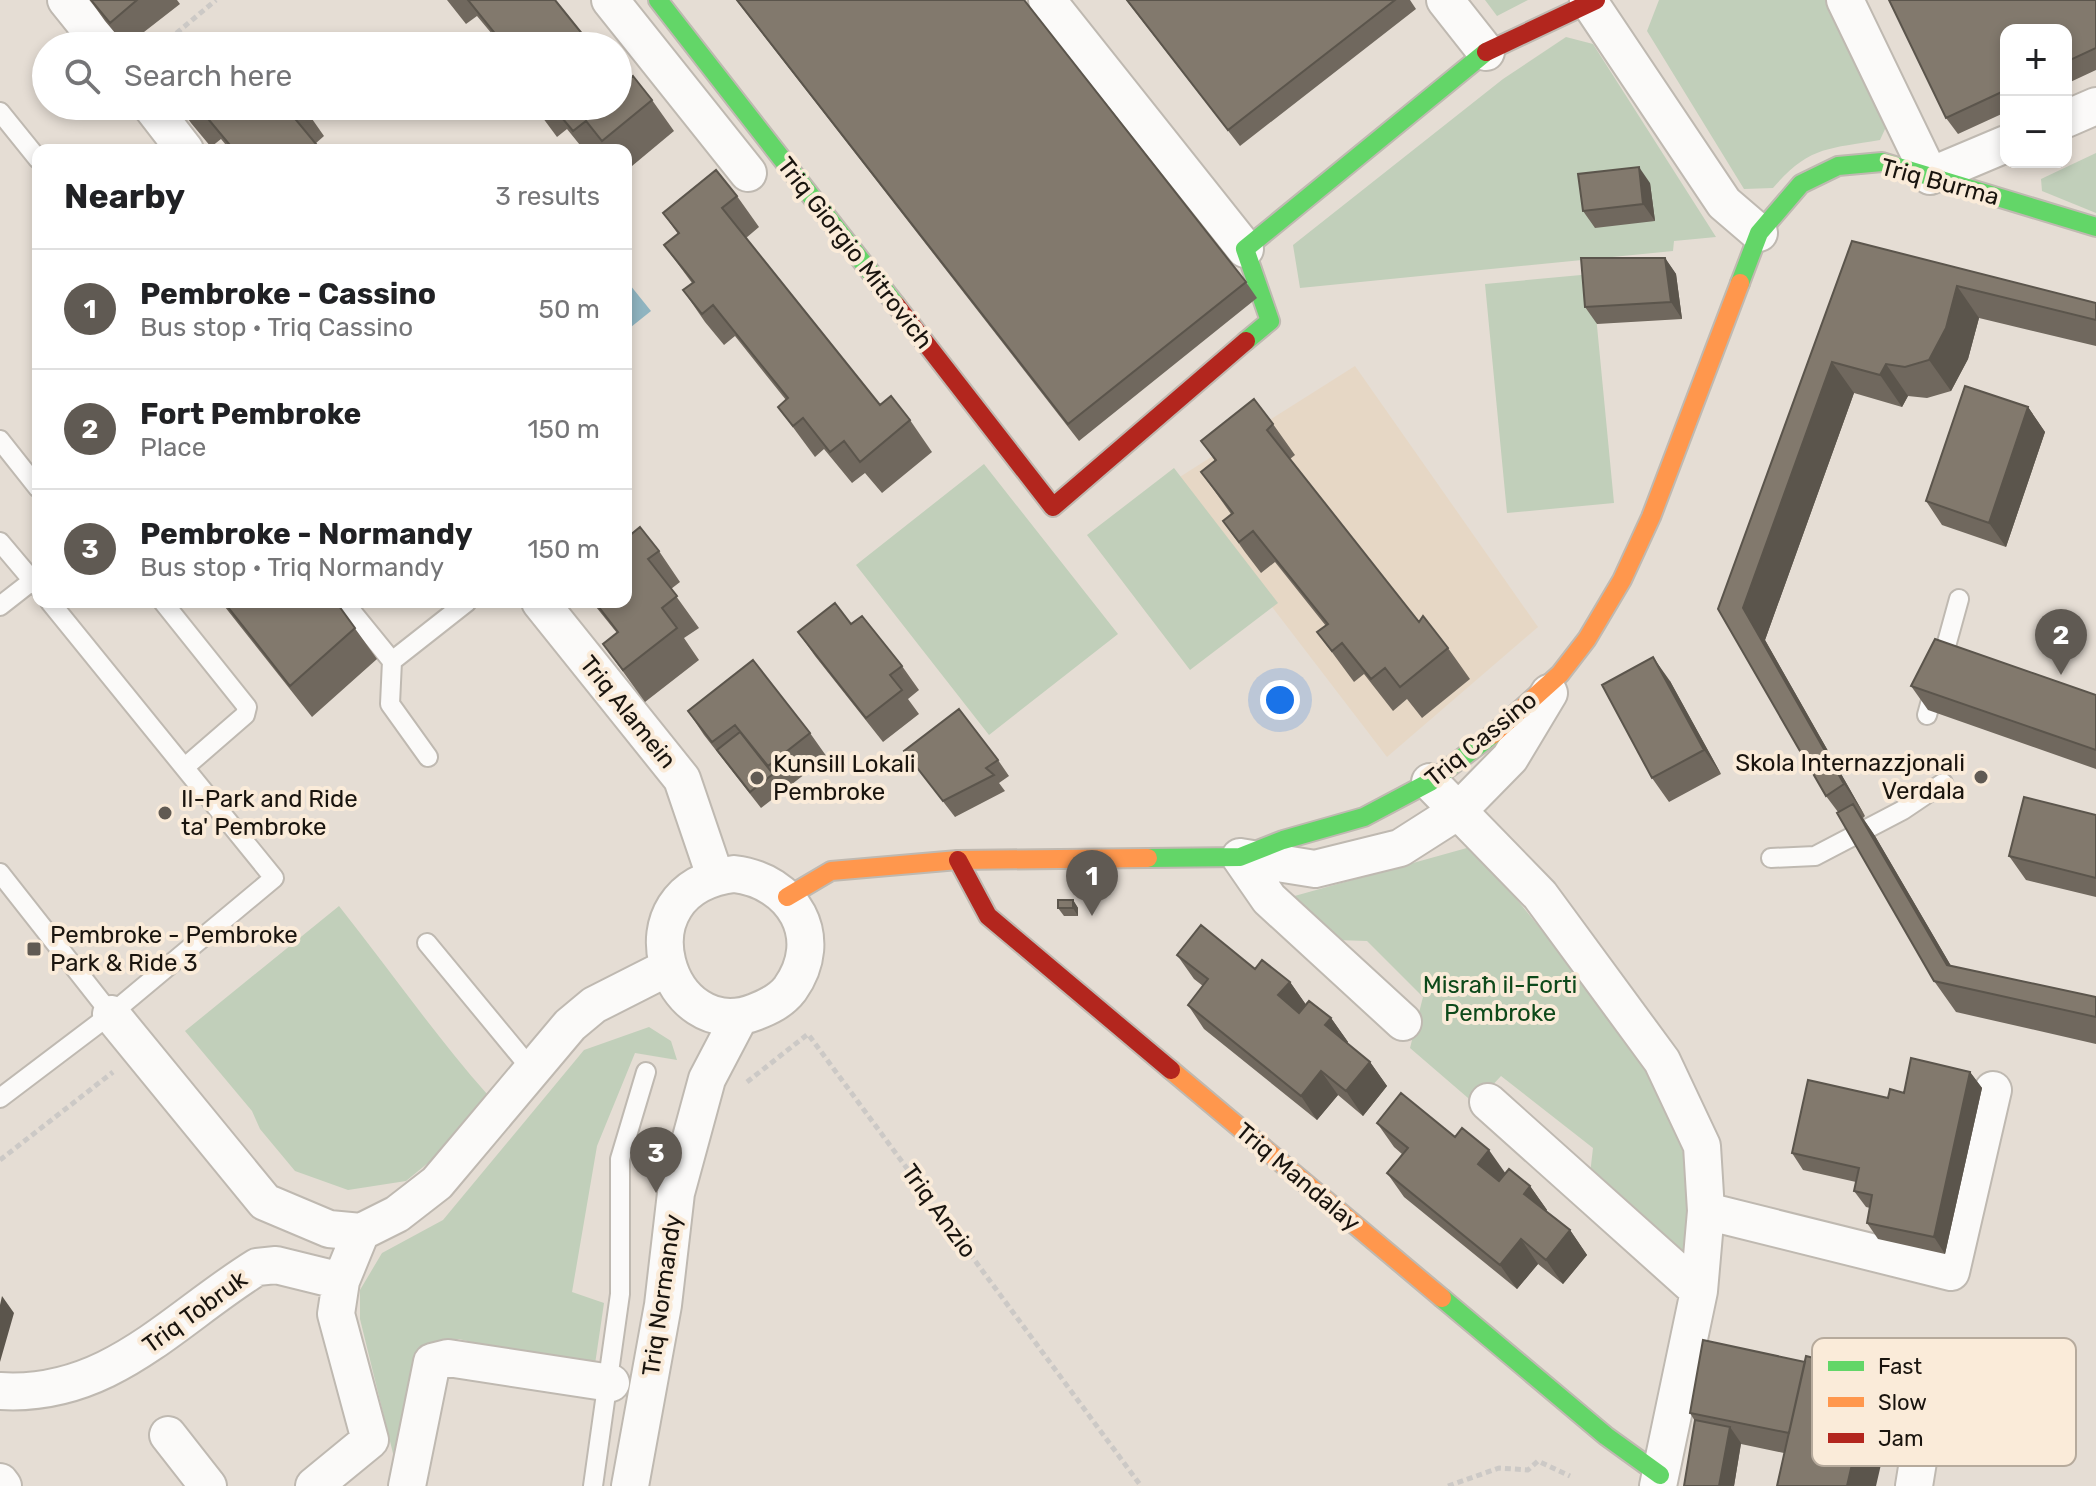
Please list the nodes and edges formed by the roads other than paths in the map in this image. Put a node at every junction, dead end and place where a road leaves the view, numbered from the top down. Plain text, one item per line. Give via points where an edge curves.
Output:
1 (66, 0) edge
2 (610, 0) edge
3 (658, 0) edge
4 (1047, 0) edge
5 (1445, 0) edge
6 (1845, 0) edge
7 (1591, 1) edge
8 (92, 32) edge
9 (1486, 52) junction
10 (2096, 106) edge
11 (0, 112) edge
12 (2072, 116) edge
13 (162, 120) edge
14 (180, 144) edge
15 (2000, 147) edge
16 (32, 152) edge
17 (748, 173) dead end
18 (1930, 176) junction
19 (2096, 227) edge
20 (1759, 233) junction
21 (1245, 249) junction
22 (0, 440) edge
23 (32, 480) edge
24 (0, 542) edge
25 (32, 580) edge
26 (32, 586) edge
27 (1959, 599) dead end
28 (0, 606) edge
29 (55, 608) edge
30 (168, 608) edge
31 (349, 608) edge
32 (459, 608) edge
33 (545, 608) edge
34 (392, 661) junction
35 (1560, 674) junction
36 (1927, 715) edge
37 (428, 757) dead end
38 (185, 767) junction
39 (1430, 782) junction
40 (1943, 783) dead end
41 (1458, 811) junction
42 (1240, 857) junction
43 (1771, 858) dead end
44 (958, 860) junction
45 (0, 873) edge
46 (715, 876) junction
47 (787, 897) junction
48 (427, 943) dead end
49 (667, 968) junction
50 (111, 1014) junction
51 (739, 1018) junction
52 (1403, 1022) dead end
53 (532, 1070) junction
54 (646, 1072) dead end
55 (4, 1088) edge
56 (1993, 1090) dead end
57 (1488, 1102) dead end
58 (1706, 1211) junction
59 (361, 1232) junction
60 (341, 1281) junction
61 (1699, 1291) junction
62 (1808, 1374) edge
63 (1812, 1375) edge
64 (611, 1383) junction
65 (0, 1391) edge
66 (168, 1435) dead end
67 (1917, 1466) edge
68 (1659, 1480) edge
69 (208, 1486) edge
70 (314, 1486) edge
71 (407, 1486) edge
72 (593, 1486) edge
73 (630, 1486) edge
74 (1914, 1486) edge

1 - 8 street
2 - 17 street
3 - 21 street, Triq Giorgio Mitrovich via 1053,507 1270,321
4 - 21 street
5 - 9 street
6 - 18 street
7 - 9 street
7 - 20 street via 1724,203
9 - 21 street
10 - 12 street
11 - 16 lane
13 - 14 street
15 - 18 street
18 - 19 street, Triq Burma
18 - 20 street, Triq Burma via 1882,162 1838,166 1801,184
20 - 35 street, Triq Cassino via 1651,517 1622,580
22 - 23 lane
24 - 25 lane
26 - 28 lane
27 - 36 lane
29 - 38 lane
30 - 38 lane via 247,707 245,715
31 - 34 lane
32 - 34 lane
33 - 46 street, Triq Alamein via 682,779
34 - 37 lane via 390,704
35 - 39 street, Triq Cassino
35 - 41 street via 1510,758
38 - 50 lane via 274,878
39 - 41 street
39 - 42 street, Triq Cassino via 1364,817
40 - 43 lane via 1815,856
41 - 42 street via 1400,848 1315,869
41 - 58 street via 1540,895 1662,1061 1702,1146
42 - 44 street, Triq Cassino
42 - 52 street via 1269,899
44 - 47 street, Triq Cassino via 831,871
44 - 68 street, Triq Mandalay via 988,916
45 - 50 lane
46 - 47 street via 754,876
46 - 49 street via 686,894 667,922
47 - 51 street via 805,935 798,977 769,1007
48 - 53 lane
49 - 51 street via 691,1001
49 - 53 street via 594,1005
50 - 55 lane
50 - 59 street via 255,1191 276,1209 329,1229
51 - 73 street, Triq Normandy via 707,1079 676,1193 663,1305
53 - 59 street via 437,1183 397,1214
54 - 64 lane via 620,1159 620,1294
56 - 58 street via 1951,1272
57 - 61 street
58 - 61 street
59 - 60 street
60 - 65 street, Triq Tobruk via 276,1265 257,1267 122,1364 71,1381
60 - 70 street via 336,1314 370,1440
61 - 68 street via 1703,1351
62 - 63 street
64 - 71 street via 448,1358 432,1362
64 - 72 lane
66 - 69 street
67 - 74 street

